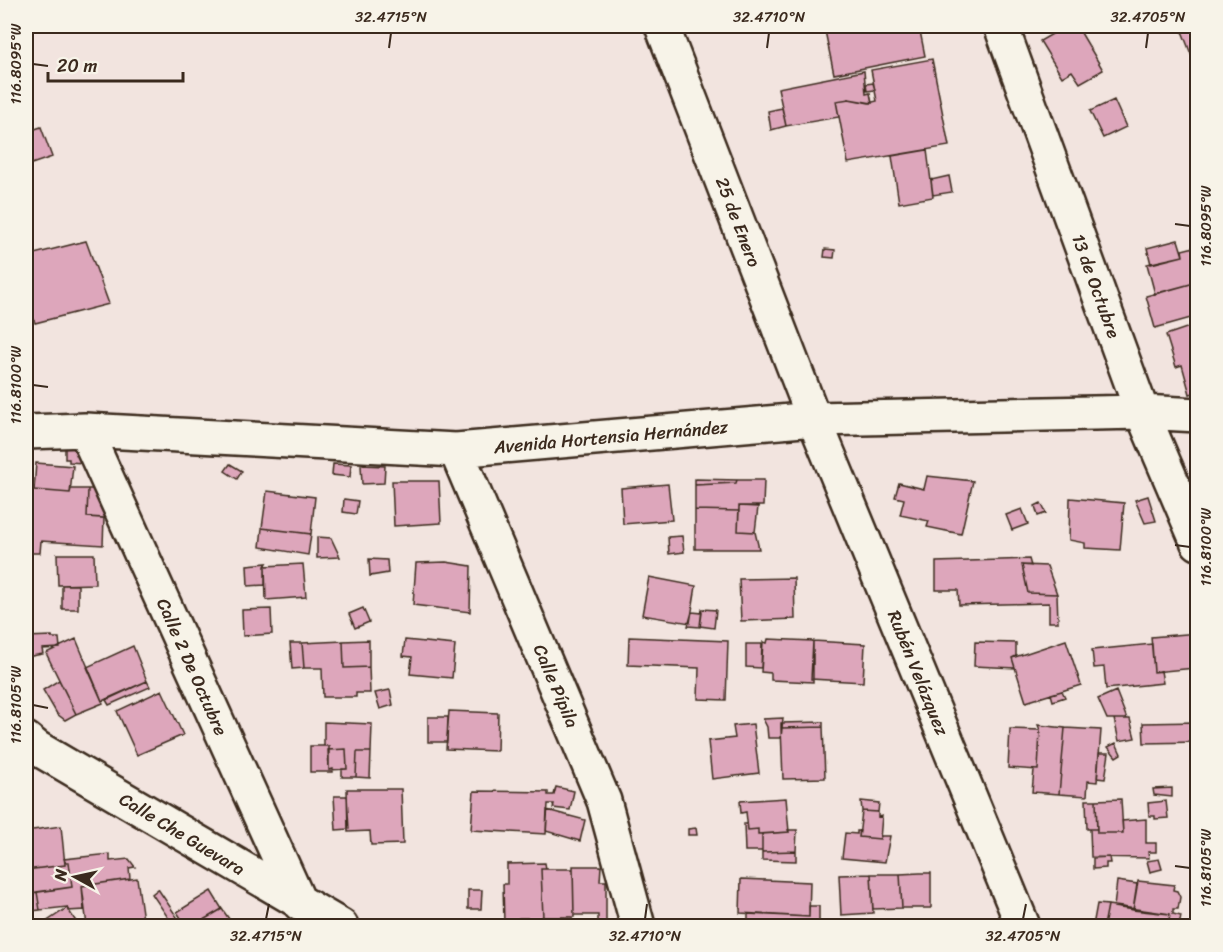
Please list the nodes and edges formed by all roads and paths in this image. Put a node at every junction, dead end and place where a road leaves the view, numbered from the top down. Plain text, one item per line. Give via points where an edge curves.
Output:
1 (662, 26) edge
2 (1001, 26) edge
3 (1142, 412) junction
4 (1197, 415) edge
5 (814, 418) junction
6 (85, 430) junction
7 (26, 432) edge
8 (456, 450) junction
9 (1197, 543) edge
10 (26, 739) edge
11 (300, 904) junction
12 (341, 927) edge
13 (638, 927) edge
14 (1023, 927) edge

1 - 5 street, 25 de Enero
2 - 3 street, 13 de Octubre
3 - 4 street, Avenida Hortensia Hernández
3 - 5 street, Avenida Hortensia Hernández
3 - 9 street, 13 de Octubre
5 - 8 street, Avenida Hortensia Hernández
5 - 14 street, Rubén Velázquez
6 - 7 street, Avenida Hortensia Hernández
6 - 8 street, Avenida Hortensia Hernández
6 - 11 street, Calle 2 De Octubre
8 - 13 street, Calle Pípila via 604,801
10 - 11 street, Calle Che Guevara
11 - 12 street, Calle Che Guevara

